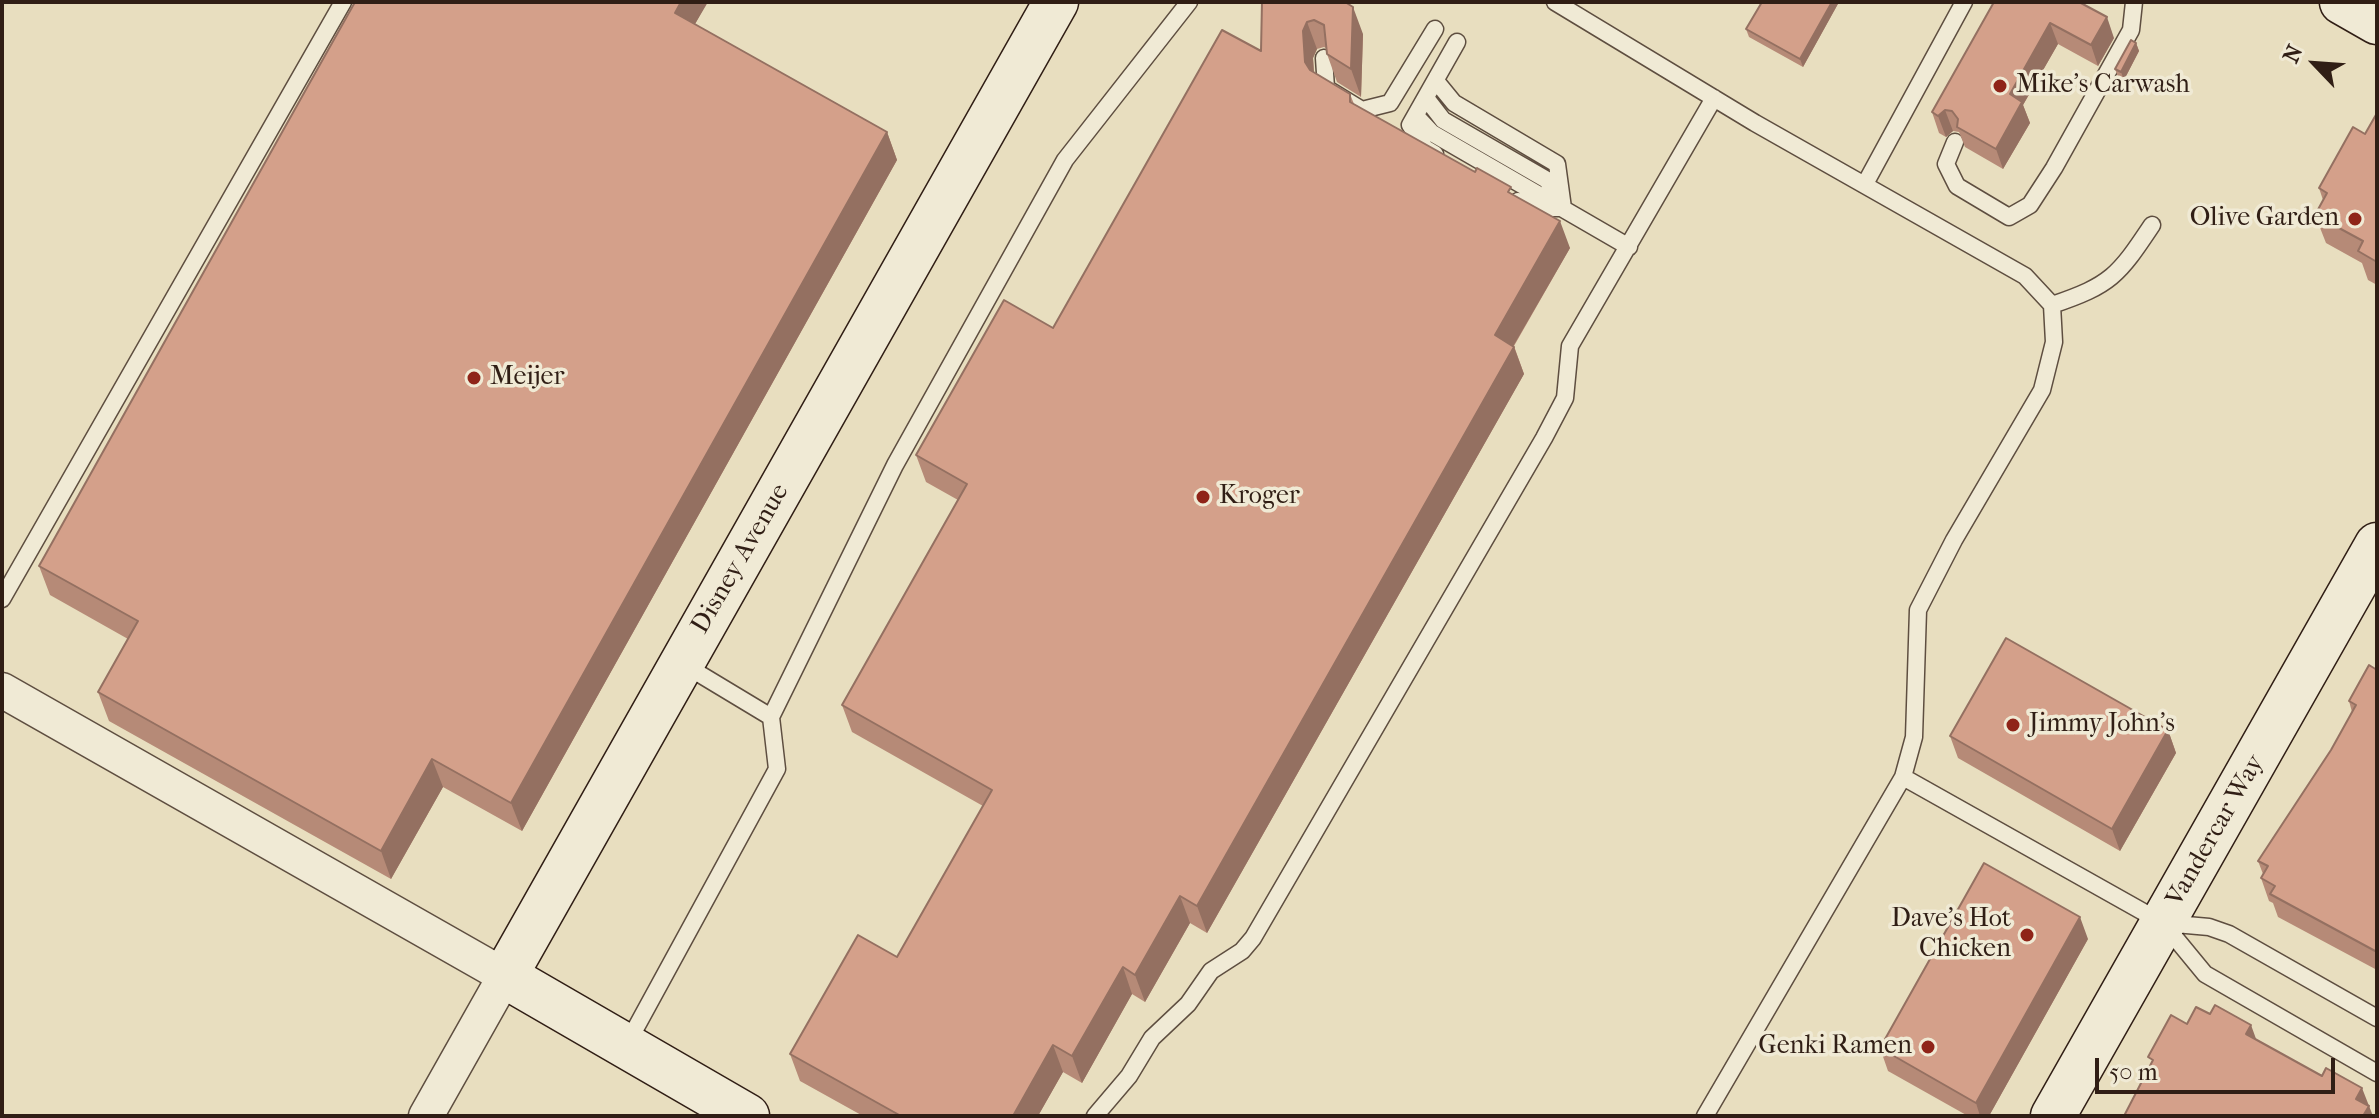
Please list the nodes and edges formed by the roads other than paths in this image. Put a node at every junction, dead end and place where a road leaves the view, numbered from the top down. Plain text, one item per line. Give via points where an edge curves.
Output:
1 (343, 2) edge
2 (1056, 2) edge
3 (1189, 2) edge
4 (1555, 2) edge
5 (1964, 2) edge
6 (2134, 2) edge
7 (2342, 2) edge
8 (2377, 22) edge
9 (1435, 29) dead end
10 (1457, 42) dead end
11 (1324, 58) edge
12 (1436, 81) junction
13 (1426, 98) junction
14 (1714, 98) junction
15 (1955, 142) edge
16 (1865, 184) junction
17 (1563, 208) junction
18 (2152, 225) dead end
19 (1629, 247) junction
20 (2052, 305) junction
21 (2377, 545) edge
22 (2, 599) edge
23 (681, 664) junction
24 (2, 690) edge
25 (771, 717) junction
26 (1903, 777) junction
27 (2163, 923) junction
28 (505, 976) junction
29 (2377, 1018) edge
30 (626, 1045) junction
31 (2377, 1073) edge
32 (426, 1116) edge
33 (747, 1116) edge
34 (1095, 1116) edge
35 (1705, 1116) edge
36 (2053, 1116) edge

1 - 22 lane
2 - 23 street, Disney Avenue
3 - 25 lane via 1065,160 895,465
4 - 14 lane
5 - 16 lane
6 - 15 lane via 2131,30 2030,205 2009,217 1957,186 1946,164
7 - 8 street
9 - 11 lane via 1390,103 1362,110 1326,88
10 - 12 lane
12 - 13 lane
12 - 17 lane via 1454,103 1557,164
13 - 17 lane via 1443,120 1547,180
13 - 17 lane via 1416,116 1432,133
14 - 16 lane
14 - 19 lane
16 - 20 lane via 2025,276
17 - 19 lane
18 - 20 lane via 2124,267 2095,291
19 - 34 lane via 1570,346 1565,398 1544,438 1253,938 1211,971 1188,1004 1152,1038
20 - 26 lane via 2054,342 2042,390 1918,610 1914,737
21 - 27 street, Vandercar Way
23 - 25 lane
23 - 28 street, Disney Avenue
24 - 28 street
25 - 30 lane via 777,769
26 - 27 lane
26 - 35 lane
27 - 29 lane via 2229,934
27 - 31 lane via 2205,974
27 - 36 street, Vandercar Way
28 - 30 street
28 - 32 street, Disney Avenue
30 - 33 street

